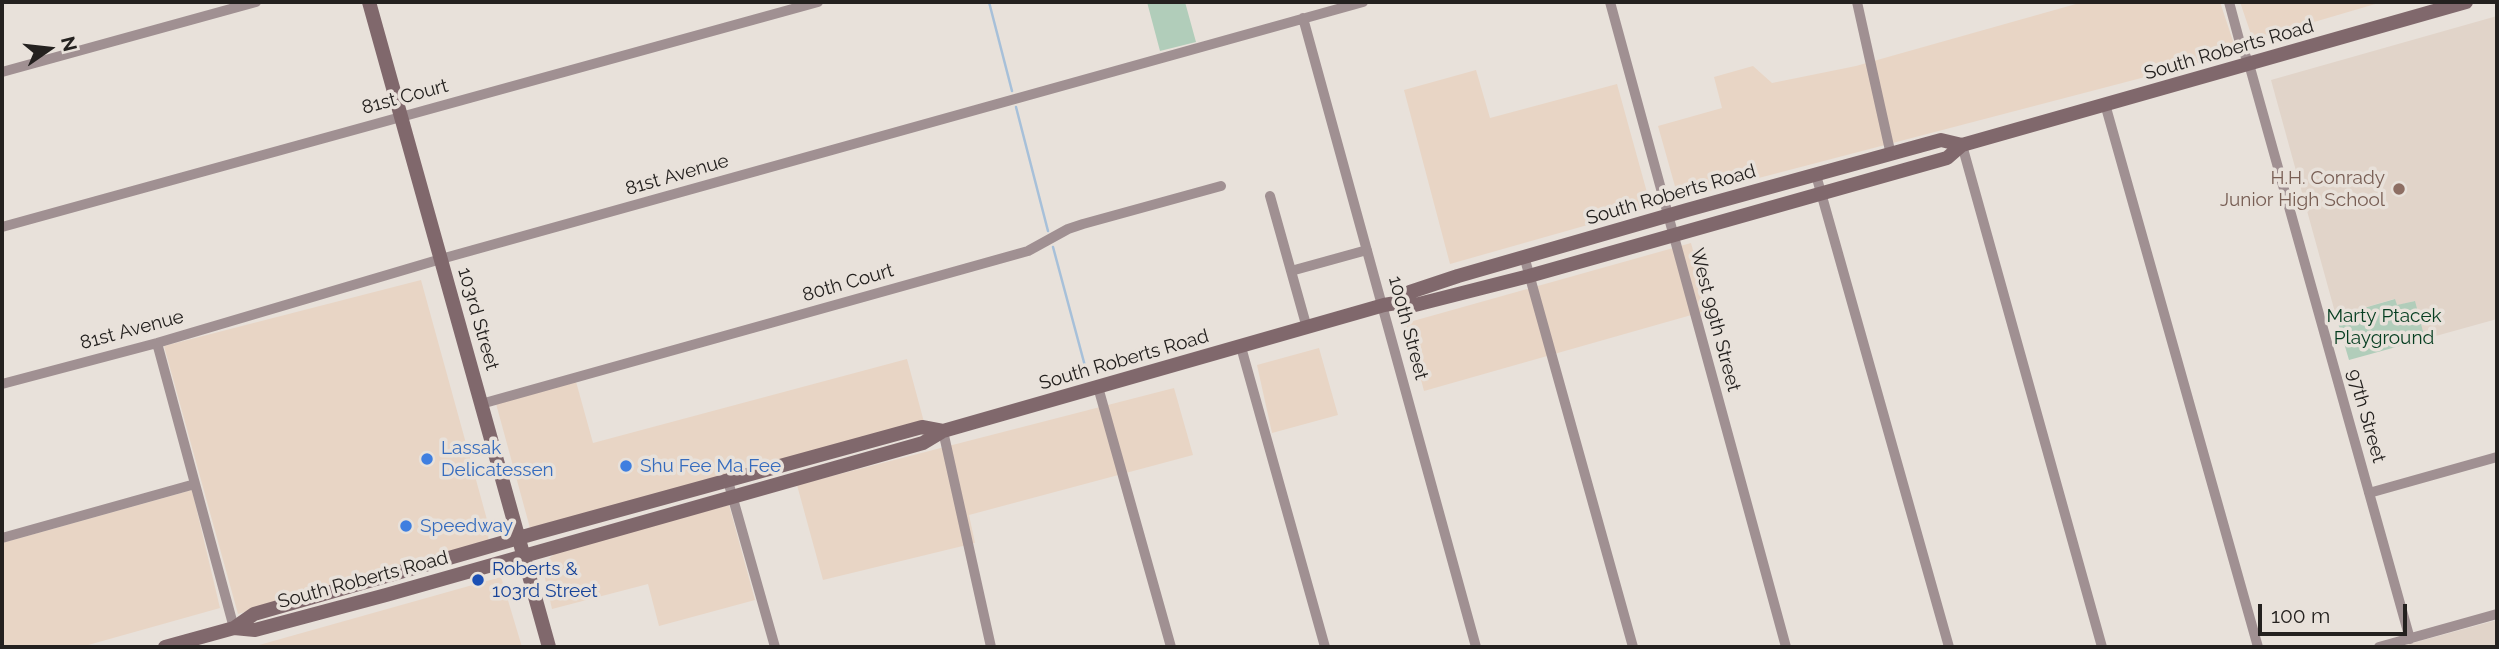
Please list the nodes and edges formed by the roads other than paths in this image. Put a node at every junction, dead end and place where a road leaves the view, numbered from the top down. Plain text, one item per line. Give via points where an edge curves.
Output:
1 (256, 2) edge
2 (369, 2) edge
3 (818, 2) edge
4 (1363, 2) edge
5 (1610, 2) edge
6 (1857, 2) edge
7 (2229, 2) edge
8 (2466, 2) edge
9 (1303, 18) junction
10 (2249, 64) junction
11 (2, 72) edge
12 (2105, 104) junction
13 (401, 116) junction
14 (1962, 145) junction
15 (1892, 155) junction
16 (1816, 176) junction
17 (1221, 186) dead end
18 (1821, 193) junction
19 (1270, 196) dead end
20 (1669, 215) junction
21 (2, 227) edge
22 (1674, 234) junction
23 (1367, 250) junction
24 (1524, 256) junction
25 (441, 259) junction
26 (1291, 271) junction
27 (1529, 276) junction
28 (1390, 304) junction
29 (1307, 328) junction
30 (157, 343) junction
31 (1241, 347) junction
32 (2, 384) edge
33 (1098, 387) junction
34 (481, 404) junction
35 (943, 431) junction
36 (2497, 457) edge
37 (728, 481) junction
38 (195, 484) junction
39 (2369, 493) junction
40 (732, 496) junction
41 (2, 538) edge
42 (519, 538) junction
43 (524, 556) junction
44 (2497, 614) edge
45 (234, 628) junction
46 (2410, 639) junction
47 (172, 646) edge
48 (549, 647) edge
49 (775, 647) edge
50 (991, 647) edge
51 (1171, 647) edge
52 (1325, 647) edge
53 (1476, 647) edge
54 (1633, 647) edge
55 (1786, 647) edge
56 (1949, 647) edge
57 (2102, 647) edge
58 (2258, 647) edge
59 (2379, 647) edge

1 - 11 street
2 - 13 street, 103rd Street
3 - 13 street, 81st Court
4 - 9 street, 81st Avenue
5 - 20 street, West 99th Street
6 - 15 street
7 - 10 street, 97th Street
8 - 10 street, South Roberts Road
9 - 23 street, 100th Street
9 - 25 street, 81st Avenue
10 - 12 street, South Roberts Road
10 - 39 street, 97th Street
12 - 14 street, South Roberts Road
12 - 58 street
13 - 21 street, 81st Court
13 - 25 street, 103rd Street
14 - 15 street, South Roberts Road via 1941,140
14 - 18 street, South Roberts Road via 1947,158
14 - 57 street
15 - 16 street, South Roberts Road
16 - 18 street
16 - 20 street, South Roberts Road
17 - 34 street, 80th Court via 1068,229 1028,251
18 - 22 street, South Roberts Road
18 - 56 street
19 - 26 street
20 - 22 street, West 99th Street
20 - 24 street, South Roberts Road
22 - 27 street, South Roberts Road
22 - 55 street, West 99th Street
23 - 26 street
23 - 28 street, 100th Street
24 - 27 street
24 - 28 street, South Roberts Road via 1410,292
25 - 30 street, 81st Avenue
25 - 34 street, 103rd Street
26 - 29 street
27 - 28 street, South Roberts Road via 1411,306
27 - 54 street
28 - 29 street, South Roberts Road
28 - 53 street, 100th Street
29 - 31 street, South Roberts Road
30 - 32 street, 81st Avenue
30 - 38 street
31 - 33 street, South Roberts Road
31 - 52 street
33 - 35 street, South Roberts Road
33 - 51 street
34 - 42 street, 103rd Street
35 - 37 street, South Roberts Road via 922,427
35 - 40 street, South Roberts Road via 923,443
35 - 50 street
36 - 39 street
37 - 40 street
37 - 42 street, South Roberts Road
38 - 41 street
38 - 45 street
39 - 46 street, 97th Street
40 - 43 street, South Roberts Road
40 - 49 street
42 - 43 street, 103rd Street
42 - 45 street, South Roberts Road via 254,614
43 - 45 street, South Roberts Road via 255,630
43 - 48 street, 103rd Street
44 - 46 street
45 - 47 street, South Roberts Road
46 - 59 street

